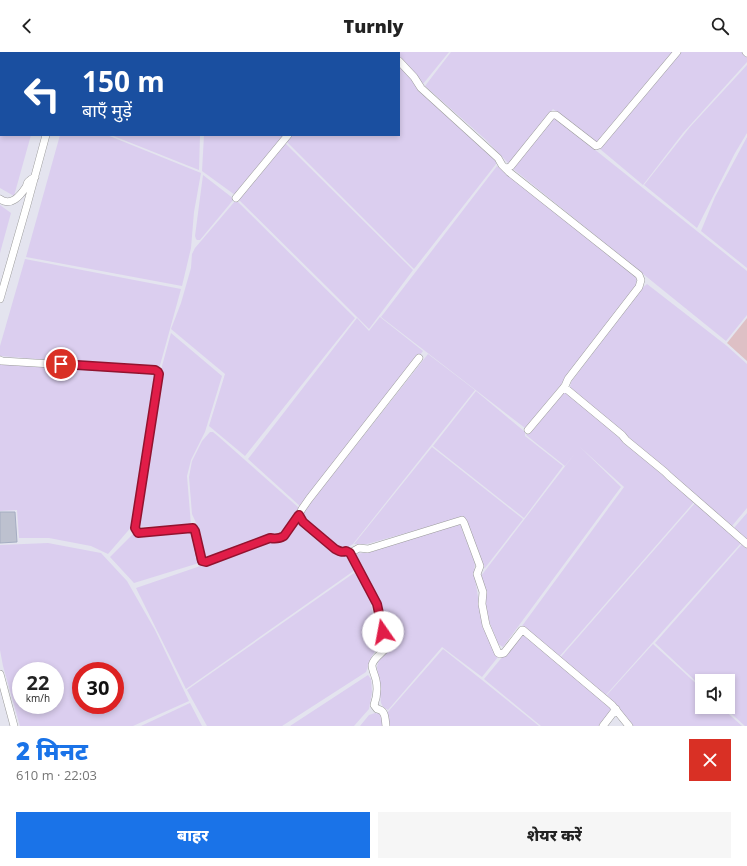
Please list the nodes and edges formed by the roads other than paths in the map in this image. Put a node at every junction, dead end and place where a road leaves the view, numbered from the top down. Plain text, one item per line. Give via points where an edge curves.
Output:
1 (677, 52) edge
2 (400, 63) edge
3 (46, 136) edge
4 (287, 136) edge
5 (506, 169) junction
6 (34, 177) junction
7 (236, 198) dead end
8 (0, 199) edge
9 (0, 298) edge
10 (420, 358) dead end
11 (0, 360) edge
12 (564, 387) junction
13 (528, 430) dead end
14 (299, 515) junction
15 (747, 544) edge
16 (350, 553) junction
17 (0, 674) edge
18 (616, 709) junction
19 (14, 726) edge
20 (386, 726) edge
21 (603, 726) edge
22 (629, 726) edge

1 - 5 street via 599,145 596,146 554,114
2 - 5 street via 422,88 498,158
3 - 6 street
4 - 7 street
5 - 12 street via 639,275 641,280 639,287
6 - 8 street via 29,180 18,198 11,202
6 - 9 street
10 - 14 street
11 - 14 street via 134,368 158,372 135,528 138,533 193,528 202,561 206,562 270,538 281,538
12 - 13 street
12 - 15 street
14 - 16 street via 303,522 339,552
16 - 18 street via 359,548 368,548 462,520 480,566 476,574 483,592 483,612 498,653 504,653 523,630
16 - 20 street via 377,604 383,632 389,643 374,660 372,667 377,695 374,705 384,712
17 - 19 street
18 - 21 street
18 - 22 street

